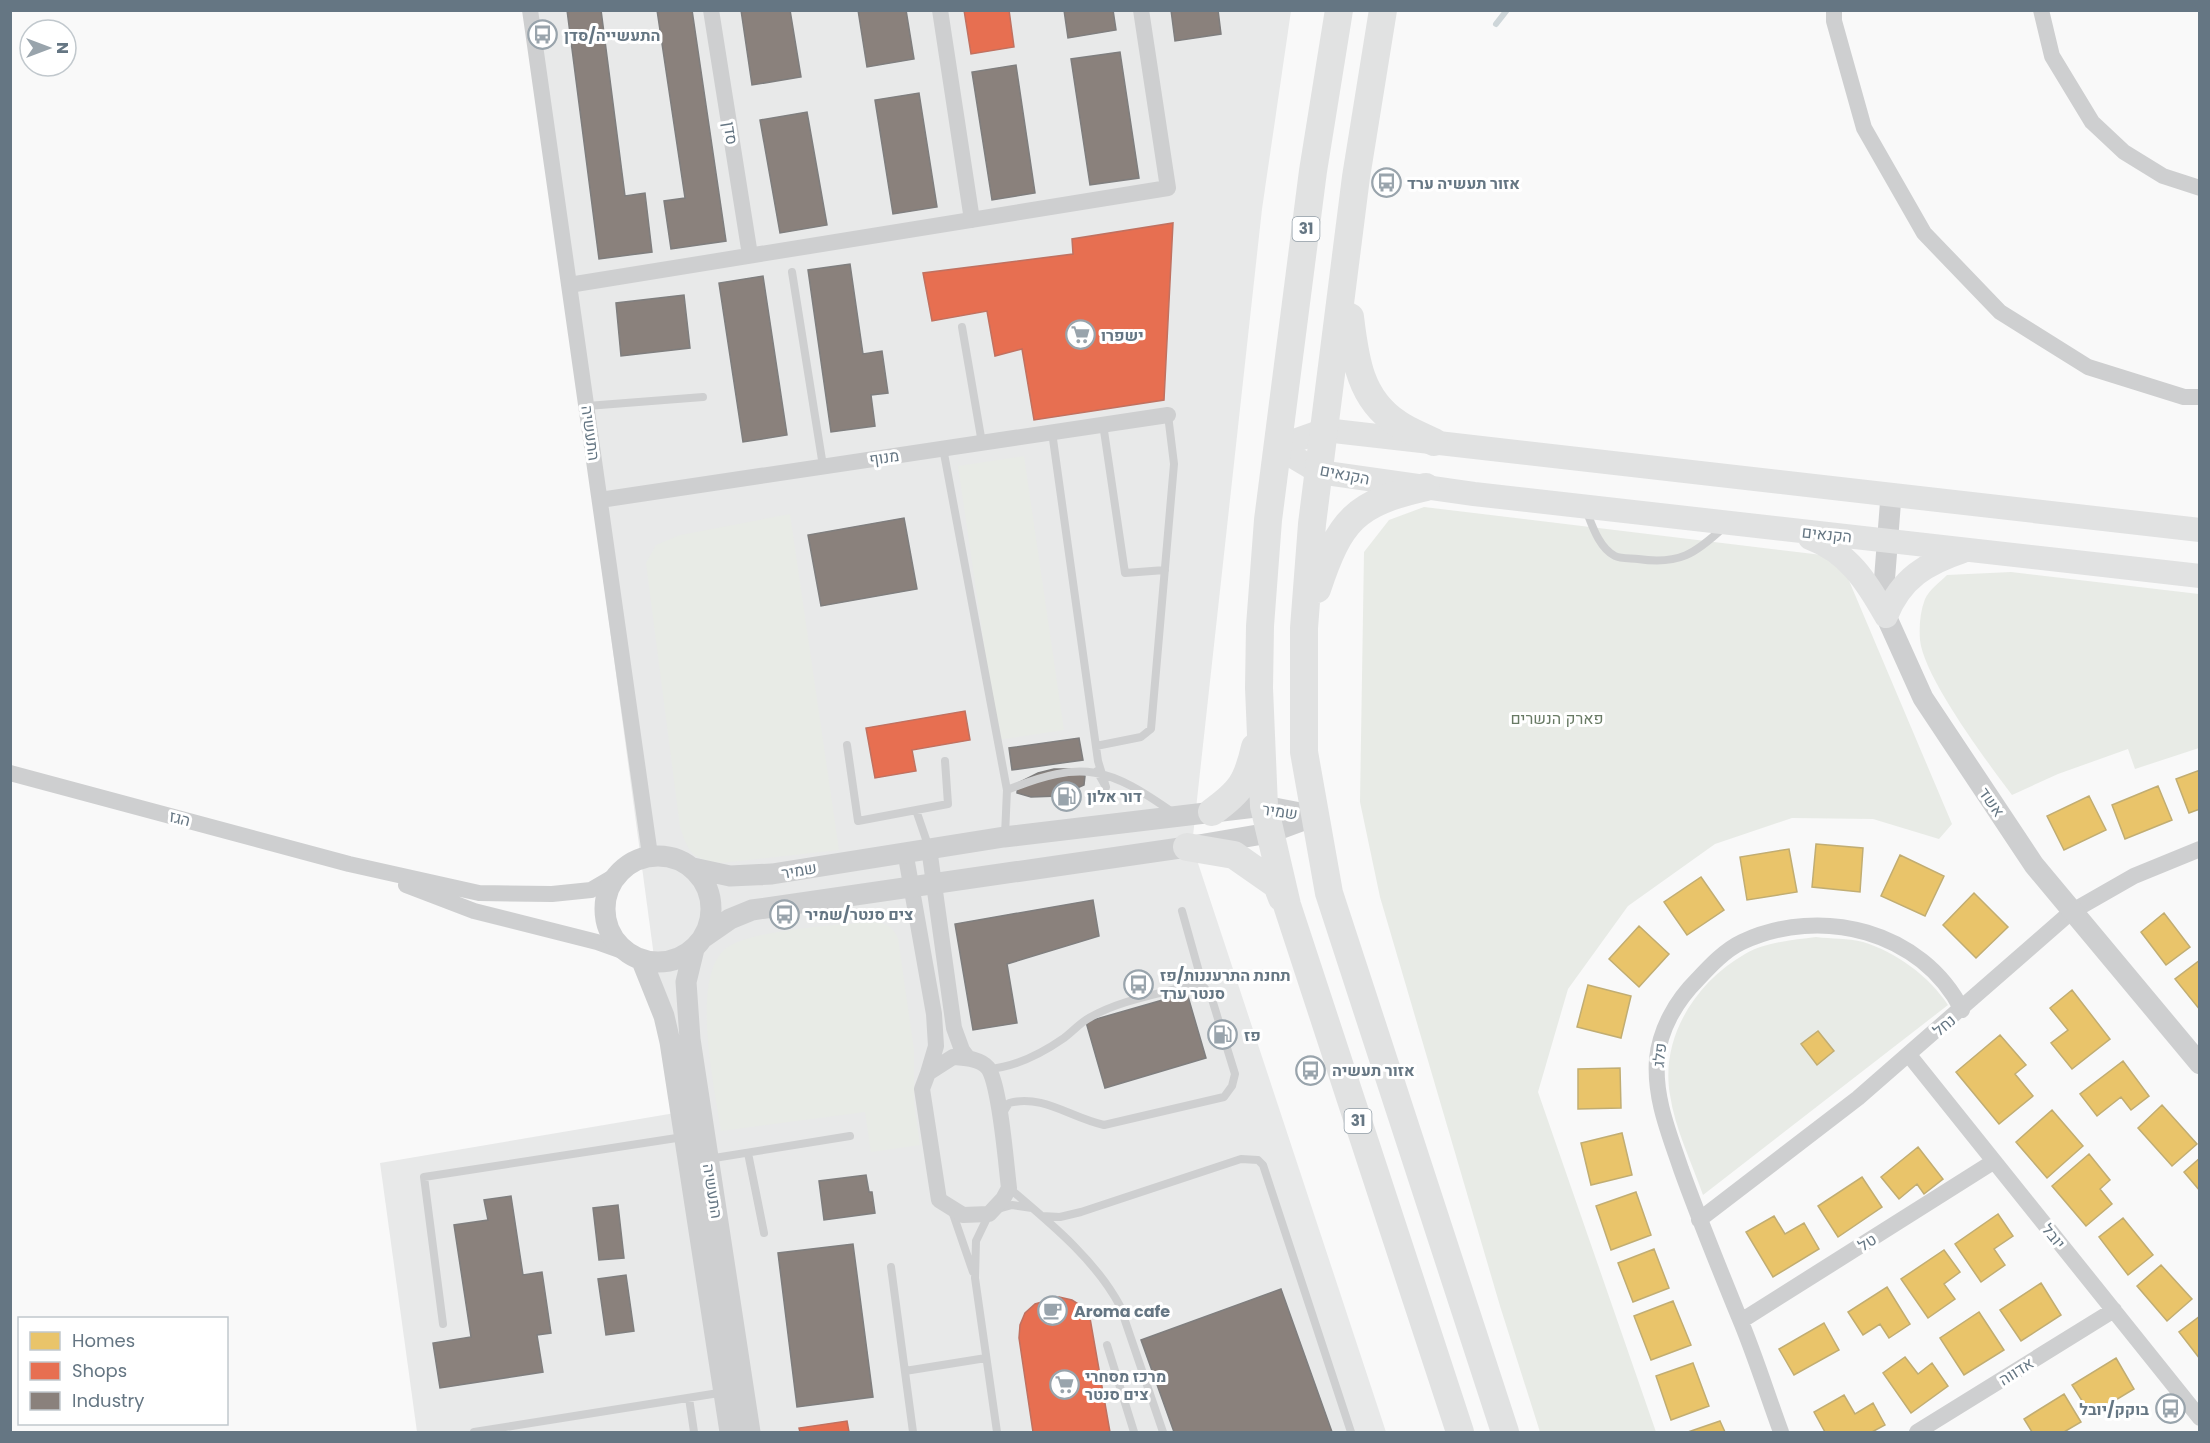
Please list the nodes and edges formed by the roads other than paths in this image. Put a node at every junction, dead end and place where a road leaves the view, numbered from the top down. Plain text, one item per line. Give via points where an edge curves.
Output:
1 (530, 10) edge
2 (711, 10) edge
3 (940, 10) edge
4 (1140, 10) edge
5 (1339, 10) edge
6 (1383, 10) edge
7 (1834, 10) edge
8 (2041, 10) edge
9 (2199, 188) edge
10 (972, 220) junction
11 (750, 255) junction
12 (792, 272) dead end
13 (1344, 277) junction
14 (569, 285) junction
15 (962, 327) dead end
16 (703, 397) dead end
17 (2199, 398) edge
18 (587, 406) junction
19 (1168, 415) joint
20 (1102, 424) junction
21 (1325, 430) junction
22 (1052, 432) junction
23 (1434, 442) junction
24 (982, 443) junction
25 (1277, 447) junction
26 (943, 448) junction
27 (823, 466) junction
28 (1319, 472) junction
29 (1426, 488) junction
30 (1891, 496) junction
31 (600, 500) junction
32 (1585, 507) junction
33 (1729, 523) junction
34 (1789, 530) junction
35 (2199, 530) edge
36 (1886, 540) junction
37 (1967, 550) junction
38 (1165, 570) junction
39 (2199, 576) edge
40 (1886, 616) junction
41 (1304, 628) junction
42 (1260, 725) junction
43 (847, 745) dead end
44 (1096, 746) junction
45 (945, 761) dead end
46 (1097, 771) junction
47 (10, 773) edge
48 (1007, 789) junction
49 (916, 810) junction
50 (1212, 812) junction
51 (1178, 816) junction
52 (1316, 816) junction
53 (1266, 820) junction
54 (1004, 837) junction
55 (1186, 847) junction
56 (929, 848) junction
57 (2199, 849) edge
58 (905, 851) junction
59 (650, 855) junction
60 (350, 864) junction
61 (693, 868) junction
62 (615, 876) junction
63 (934, 883) junction
64 (909, 887) junction
65 (1182, 910) dead end
66 (2071, 912) junction
67 (1295, 928) junction
68 (699, 943) junction
69 (634, 956) junction
70 (1203, 986) junction
71 (1962, 1010) junction
72 (1909, 1055) junction
73 (968, 1058) junction
74 (2199, 1064) edge
75 (988, 1069) junction
76 (928, 1073) junction
77 (1000, 1118) junction
78 (694, 1135) junction
79 (850, 1136) dead end
80 (748, 1153) junction
81 (708, 1159) junction
82 (1993, 1162) junction
83 (1009, 1188) junction
84 (1033, 1208) junction
85 (952, 1211) junction
86 (991, 1212) junction
87 (1042, 1216) junction
88 (1699, 1220) junction
89 (764, 1233) dead end
90 (891, 1267) dead end
91 (975, 1278) junction
92 (2114, 1310) junction
93 (1741, 1321) junction
94 (443, 1324) dead end
95 (1107, 1345) dead end
96 (986, 1358) junction
97 (905, 1371) junction
98 (733, 1391) junction
99 (689, 1398) junction
100 (2199, 1418) edge
101 (474, 1432) edge
102 (694, 1432) edge
103 (730, 1432) edge
104 (750, 1432) edge
105 (913, 1432) edge
106 (997, 1432) edge
107 (1134, 1432) edge
108 (1163, 1432) edge
109 (1351, 1432) edge
110 (1460, 1432) edge
111 (1505, 1432) edge
112 (1781, 1432) edge
113 (1917, 1432) edge

1 - 14 street, התעשיה
2 - 11 street, סדן
3 - 10 street
4 - 10 street via 1168,188
5 - 25 highway, 31 via 1313,171
6 - 13 highway
7 - 17 street via 1864,128 1924,233 2000,312 2088,367 2184,397
8 - 9 street via 2052,56 2092,122 2124,152 2163,176
10 - 11 street
11 - 14 street
12 - 27 lane
13 - 21 highway
13 - 23 highway via 1357,369 1368,393 1396,423
14 - 18 street, התעשיה
15 - 24 lane
16 - 18 lane
18 - 31 street, התעשיה
19 - 20 street, מנוף
19 - 38 lane via 1174,464
20 - 22 street, מנוף
20 - 38 lane via 1125,573
21 - 23 main road
21 - 25 main road
21 - 28 highway
22 - 24 street, מנוף
22 - 44 lane
23 - 30 main road
24 - 26 street, מנוף
25 - 28 main road, הקנאים
25 - 42 highway, 31 via 1260,626
26 - 27 street, מנוף
26 - 48 lane
27 - 31 street, מנוף
28 - 29 main road, הקנאים
28 - 41 highway
29 - 32 main road, הקנאים
29 - 41 highway via 1387,496 1354,515 1329,553
30 - 35 main road
30 - 36 street, אשד
31 - 59 street, התעשיה
32 - 33 main road, הקנאים
32 - 33 lane via 1599,540 1616,556 1662,563 1681,559 1704,546
33 - 34 main road, הקנאים
34 - 36 main road, הקנאים
34 - 40 main road via 1836,550 1858,573
36 - 37 main road, הקנאים
36 - 40 street, אשד
37 - 39 main road, הקנאים
37 - 40 main road via 1942,558 1911,576 1893,598
38 - 44 lane via 1151,729 1141,737
40 - 66 street, אשד via 1923,698 2034,865
41 - 52 highway via 1304,752
42 - 50 highway via 1248,775 1232,798
42 - 53 highway, 31
43 - 49 lane via 858,821
44 - 46 lane via 1106,787
45 - 49 lane via 948,804
46 - 48 lane via 1067,770
46 - 51 lane via 1143,792
47 - 60 street, הגז
48 - 54 lane
49 - 56 lane
50 - 51 street, שמיר
50 - 53 street, שמיר
51 - 54 street, שמיר
52 - 53 street, שמיר
52 - 111 highway via 1329,893
53 - 55 street, שמיר
53 - 67 highway, 31
54 - 56 street, שמיר
55 - 63 street, שמיר
55 - 67 highway via 1234,855 1259,871 1277,885
56 - 58 street, שמיר
56 - 63 street
57 - 66 street, נחל via 2134,876
58 - 61 street, שמיר via 754,876 730,876
58 - 64 street
59 - 61 street via 676,858
59 - 62 street via 634,861
60 - 62 street, הגז via 479,893 591,890
60 - 69 street, הגז via 474,911 597,942
61 - 68 street via 709,891 712,912
62 - 69 street via 606,894 605,916 611,935
63 - 64 street, שמיר
63 - 73 street via 954,1028
64 - 68 street, שמיר via 752,910 730,919
64 - 76 street via 934,1014 936,1046
65 - 70 lane
66 - 71 street, נחל
66 - 74 street, אשד
67 - 110 highway, 31
68 - 69 street via 674,961
68 - 78 street, התעשיה via 686,982
69 - 78 street, התעשיה via 664,1016
70 - 75 lane via 1194,984 1109,1008 1032,1057 1007,1068
70 - 77 lane via 1211,996 1235,1074 1224,1097 1104,1125 1054,1106 1020,1100 1008,1103
71 - 72 street, נחל
71 - 88 street, פלג via 1951,988 1919,959 1892,940 1863,930 1816,926 1774,931 1741,943 1712,964 1684,993 1662,1032 1657,1060 1663,1116
72 - 82 street, יובל
72 - 88 street, נחל
73 - 75 street
73 - 76 street via 953,1057
75 - 77 street
76 - 85 street via 922,1089 939,1200
77 - 83 street
78 - 81 street, התעשיה
78 - 94 lane via 424,1177
78 - 98 street, התעשיה
79 - 80 lane
80 - 81 lane
80 - 89 lane
81 - 98 street, התעשיה
82 - 92 street, יובל
82 - 93 street, טל
83 - 84 lane
83 - 86 street
84 - 86 lane via 1012,1205
84 - 87 lane
85 - 86 street via 963,1215
85 - 91 lane
86 - 91 lane via 976,1241
87 - 108 lane via 1113,1292
87 - 109 lane via 1081,1212 1241,1159 1258,1160 1263,1165
88 - 93 street, פלג
90 - 97 lane
91 - 96 lane
92 - 100 street, יובל
92 - 113 street, אדווה
93 - 112 street, פלג
95 - 107 lane
96 - 97 lane
96 - 106 lane
97 - 105 lane
98 - 99 lane
98 - 103 street, התעשיה
98 - 104 street, התעשיה
99 - 101 lane
99 - 102 lane

